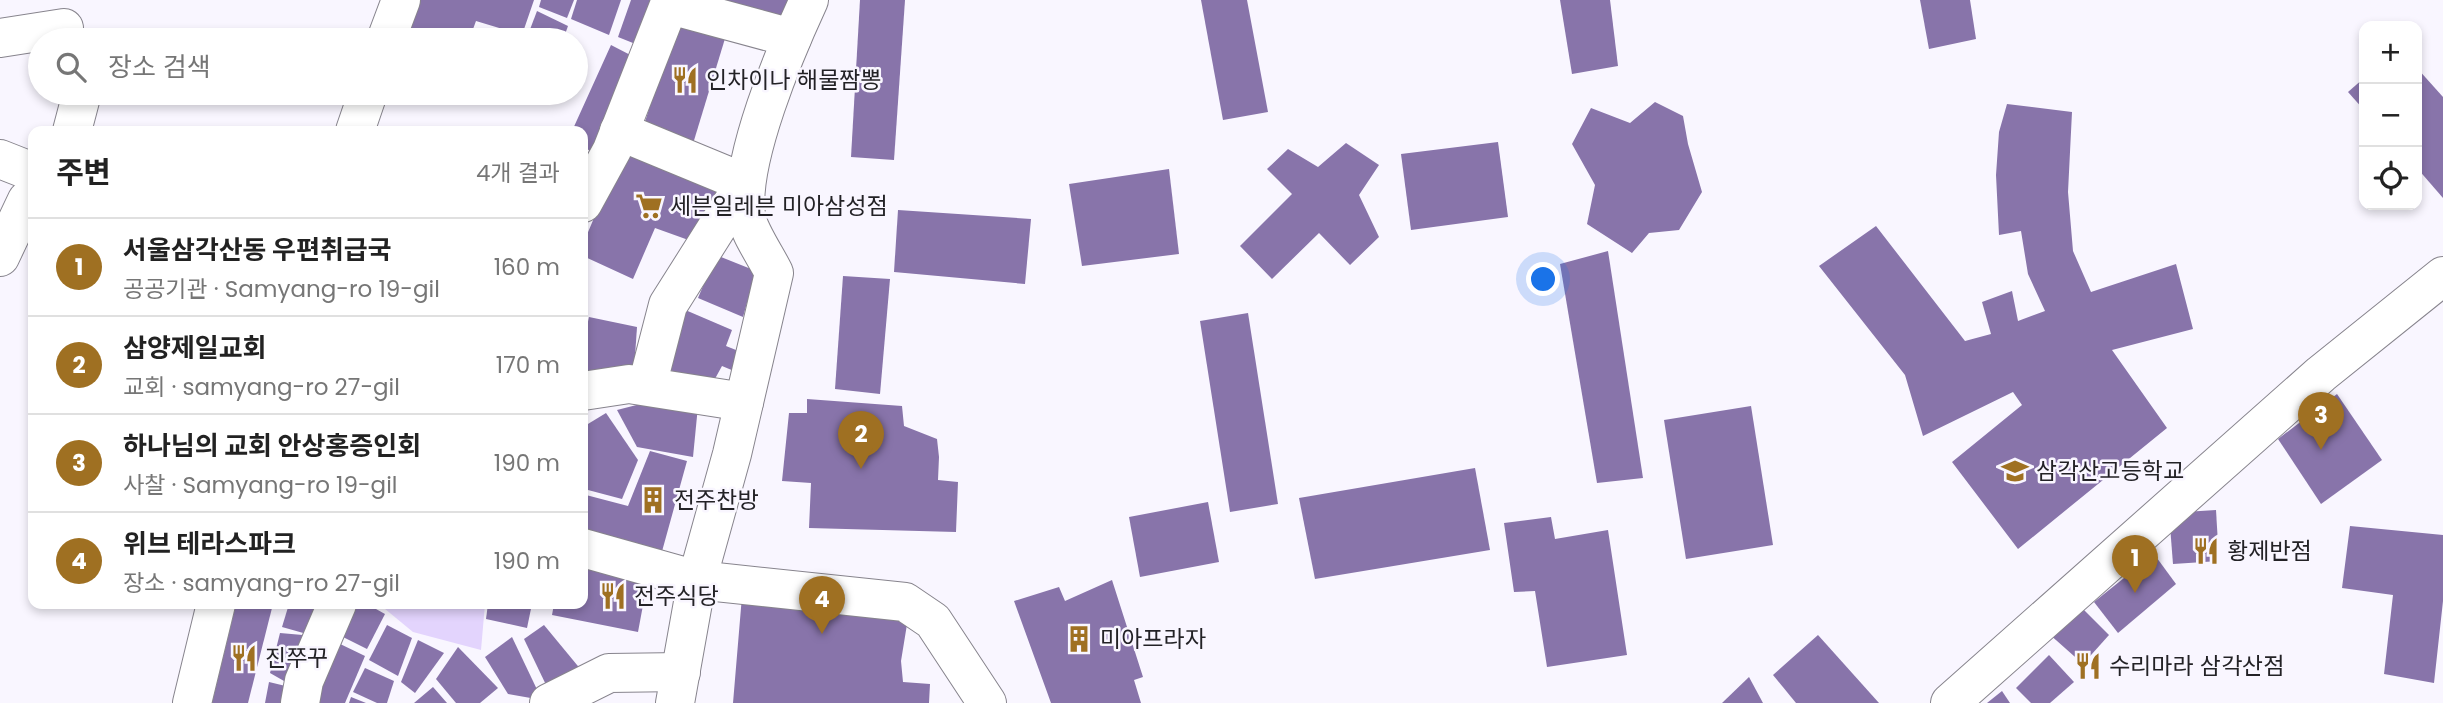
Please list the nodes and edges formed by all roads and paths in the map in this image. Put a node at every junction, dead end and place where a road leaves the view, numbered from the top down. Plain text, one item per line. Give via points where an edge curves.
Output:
1 (401, 0) edge
2 (809, 0) edge
3 (670, 3) edge
4 (64, 23) edge
5 (43, 28) edge
6 (390, 28) edge
7 (28, 31) edge
8 (0, 38) edge
9 (792, 38) junction
10 (79, 105) edge
11 (364, 105) edge
12 (73, 126) edge
13 (357, 126) edge
14 (619, 131) junction
15 (0, 159) edge
16 (28, 170) edge
17 (745, 183) junction
18 (588, 193) edge
19 (28, 199) edge
20 (0, 257) edge
21 (2443, 275) edge
22 (647, 386) junction
23 (588, 390) edge
24 (744, 402) junction
25 (588, 549) edge
26 (697, 579) junction
27 (215, 609) edge
28 (335, 609) edge
29 (678, 688) edge
30 (192, 703) edge
31 (300, 703) edge
32 (549, 703) edge
33 (987, 703) edge
34 (1950, 703) edge

1 - 6 street
2 - 9 street
3 - 9 street
3 - 14 street
4 - 5 street
7 - 8 street
9 - 17 street
10 - 12 street
11 - 13 street
14 - 17 street
14 - 18 street
15 - 16 street
17 - 22 street via 668,305
17 - 24 street via 746,218 774,273
19 - 20 street
21 - 34 street via 2321,374
22 - 23 street
22 - 24 street
24 - 26 street
25 - 26 street
26 - 29 street
26 - 33 street via 905,602 933,621
27 - 30 street
28 - 31 street via 304,681
29 - 32 street via 609,673

